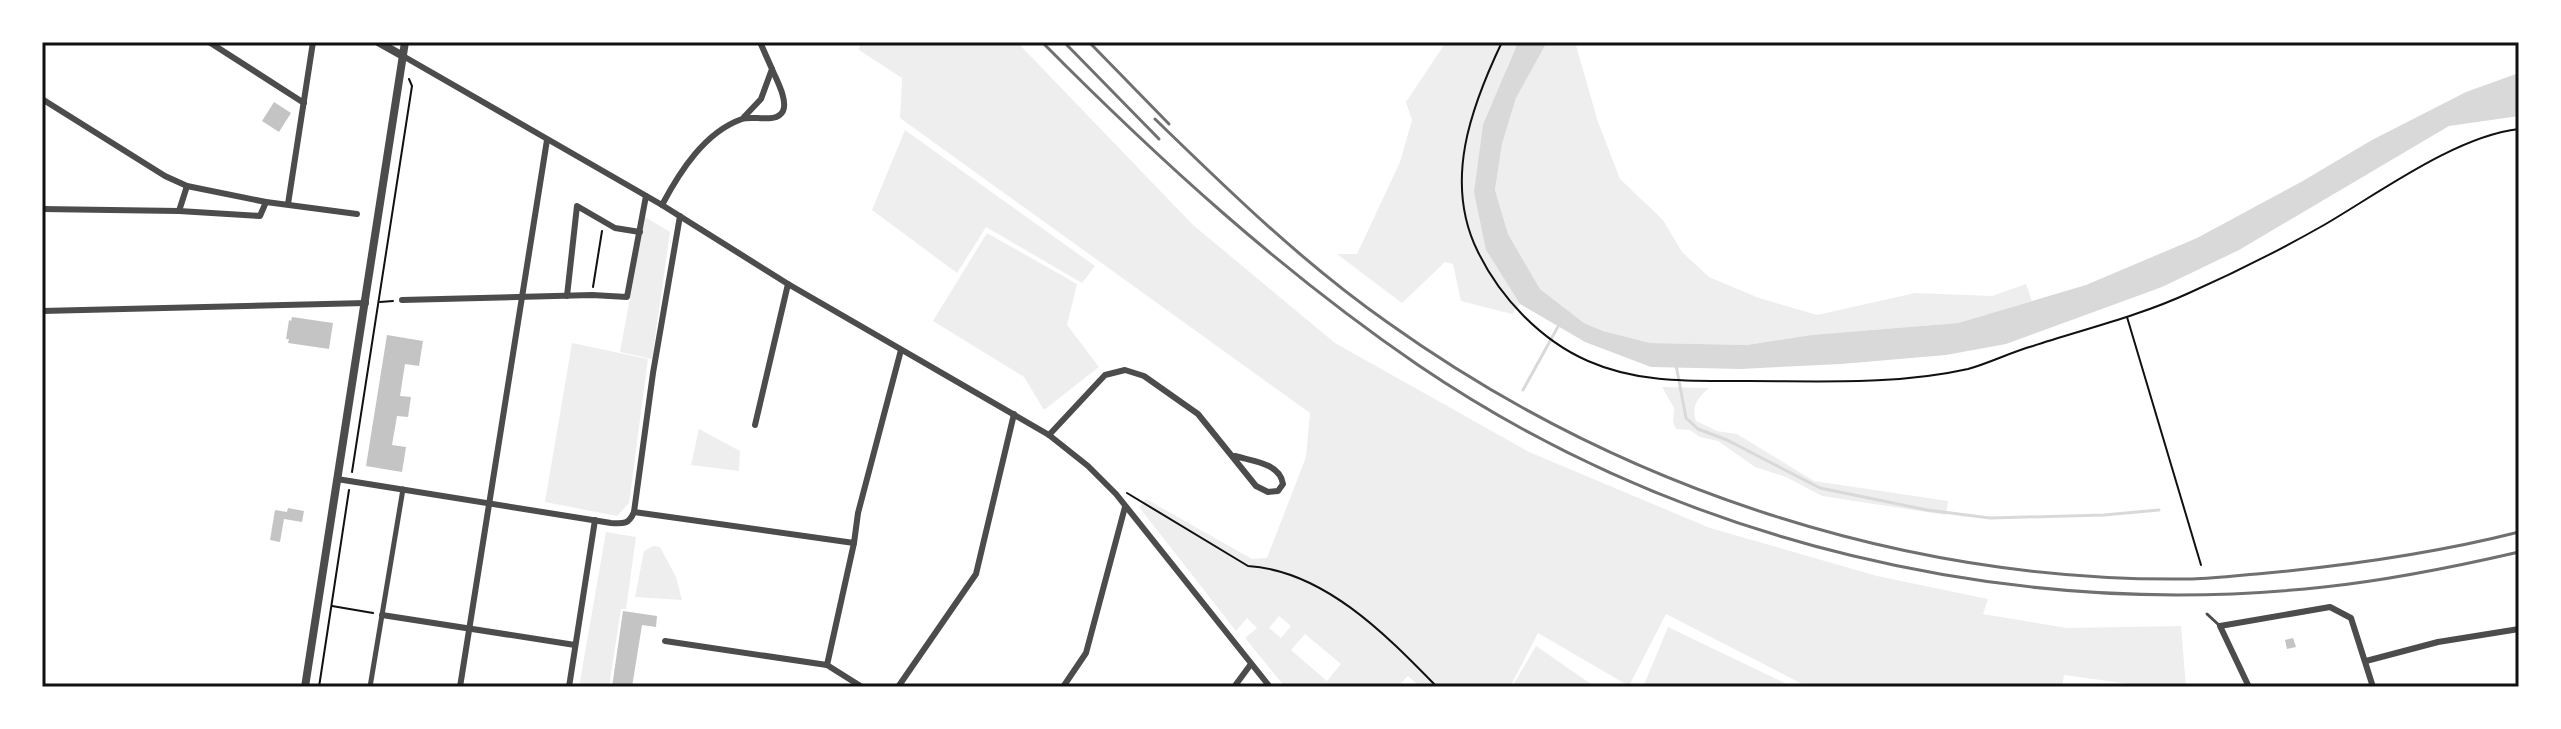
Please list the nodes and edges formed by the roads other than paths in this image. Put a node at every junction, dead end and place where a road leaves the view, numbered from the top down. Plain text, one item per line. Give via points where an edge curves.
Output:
1 (209, 42) edge
2 (313, 42) edge
3 (378, 42) edge
4 (405, 42) edge
5 (760, 42) edge
6 (403, 56) junction
7 (772, 69) junction
8 (42, 99) edge
9 (304, 103) junction
10 (744, 117) junction
11 (547, 140) junction
12 (187, 186) junction
13 (646, 196) junction
14 (266, 202) junction
15 (288, 204) junction
16 (662, 205) junction
17 (42, 209) edge
18 (179, 211) junction
19 (357, 214) dead end
20 (680, 216) junction
21 (640, 232) junction
22 (788, 284) junction
23 (567, 296) junction
24 (522, 298) junction
25 (402, 300) road end
26 (366, 303) junction
27 (42, 311) edge
28 (901, 350) junction
29 (1014, 414) junction
30 (755, 425) dead end
31 (1049, 435) junction
32 (1235, 456) junction
33 (337, 479) junction
34 (403, 489) junction
35 (488, 502) junction
36 (1125, 507) junction
37 (634, 512) junction
38 (595, 520) junction
39 (854, 543) junction
40 (2207, 614) dead end
41 (382, 615) junction
42 (2220, 626) junction
43 (469, 629) junction
44 (2519, 629) edge
45 (665, 641) dead end
46 (575, 645) junction
47 (2366, 661) junction
48 (1251, 664) junction
49 (827, 665) junction
50 (1262, 677) junction
51 (305, 687) edge
52 (370, 687) edge
53 (460, 687) edge
54 (569, 687) edge
55 (862, 687) edge
56 (898, 687) edge
57 (1063, 687) edge
58 (1234, 687) edge
59 (1262, 687) edge
60 (1270, 687) edge
61 (2249, 687) edge
62 (2373, 687) edge

1 - 9 street
2 - 9 street
3 - 6 street
4 - 6 street
5 - 7 street
6 - 11 street
6 - 26 street
7 - 10 street via 761,99
7 - 10 street via 782,94 782,113
8 - 12 street
9 - 15 street
10 - 16 street via 709,136
11 - 13 street
11 - 24 street
12 - 14 street
12 - 18 street
13 - 16 street
13 - 21 street
14 - 15 street
14 - 18 street via 260,216
15 - 19 street
16 - 20 street
17 - 18 street
20 - 22 street
20 - 37 street
21 - 23 street via 627,297
21 - 23 street via 615,228 577,206
22 - 28 street
22 - 30 street
23 - 24 street
24 - 25 street
24 - 35 street
26 - 27 street
26 - 33 street
28 - 29 street
28 - 39 street
29 - 31 street
29 - 56 street via 976,574
31 - 32 street via 1105,375 1125,370 1144,376 1198,414
31 - 36 street via 1088,466
32 - 32 street via 1256,486 1268,492 1283,484 1275,469
33 - 34 street
33 - 51 street
34 - 35 street
34 - 41 street
35 - 38 street
35 - 43 street
36 - 48 street
36 - 57 street via 1086,653
37 - 38 street via 624,524
37 - 39 street
38 - 46 street
39 - 49 street
40 - 42 lane
41 - 43 street
41 - 52 street
42 - 47 street via 2330,607 2351,618
42 - 61 street
43 - 46 street
43 - 53 street
44 - 47 street
45 - 49 street
46 - 54 street
47 - 62 street
48 - 50 street
48 - 58 street
49 - 55 street
50 - 59 lane
50 - 60 street

